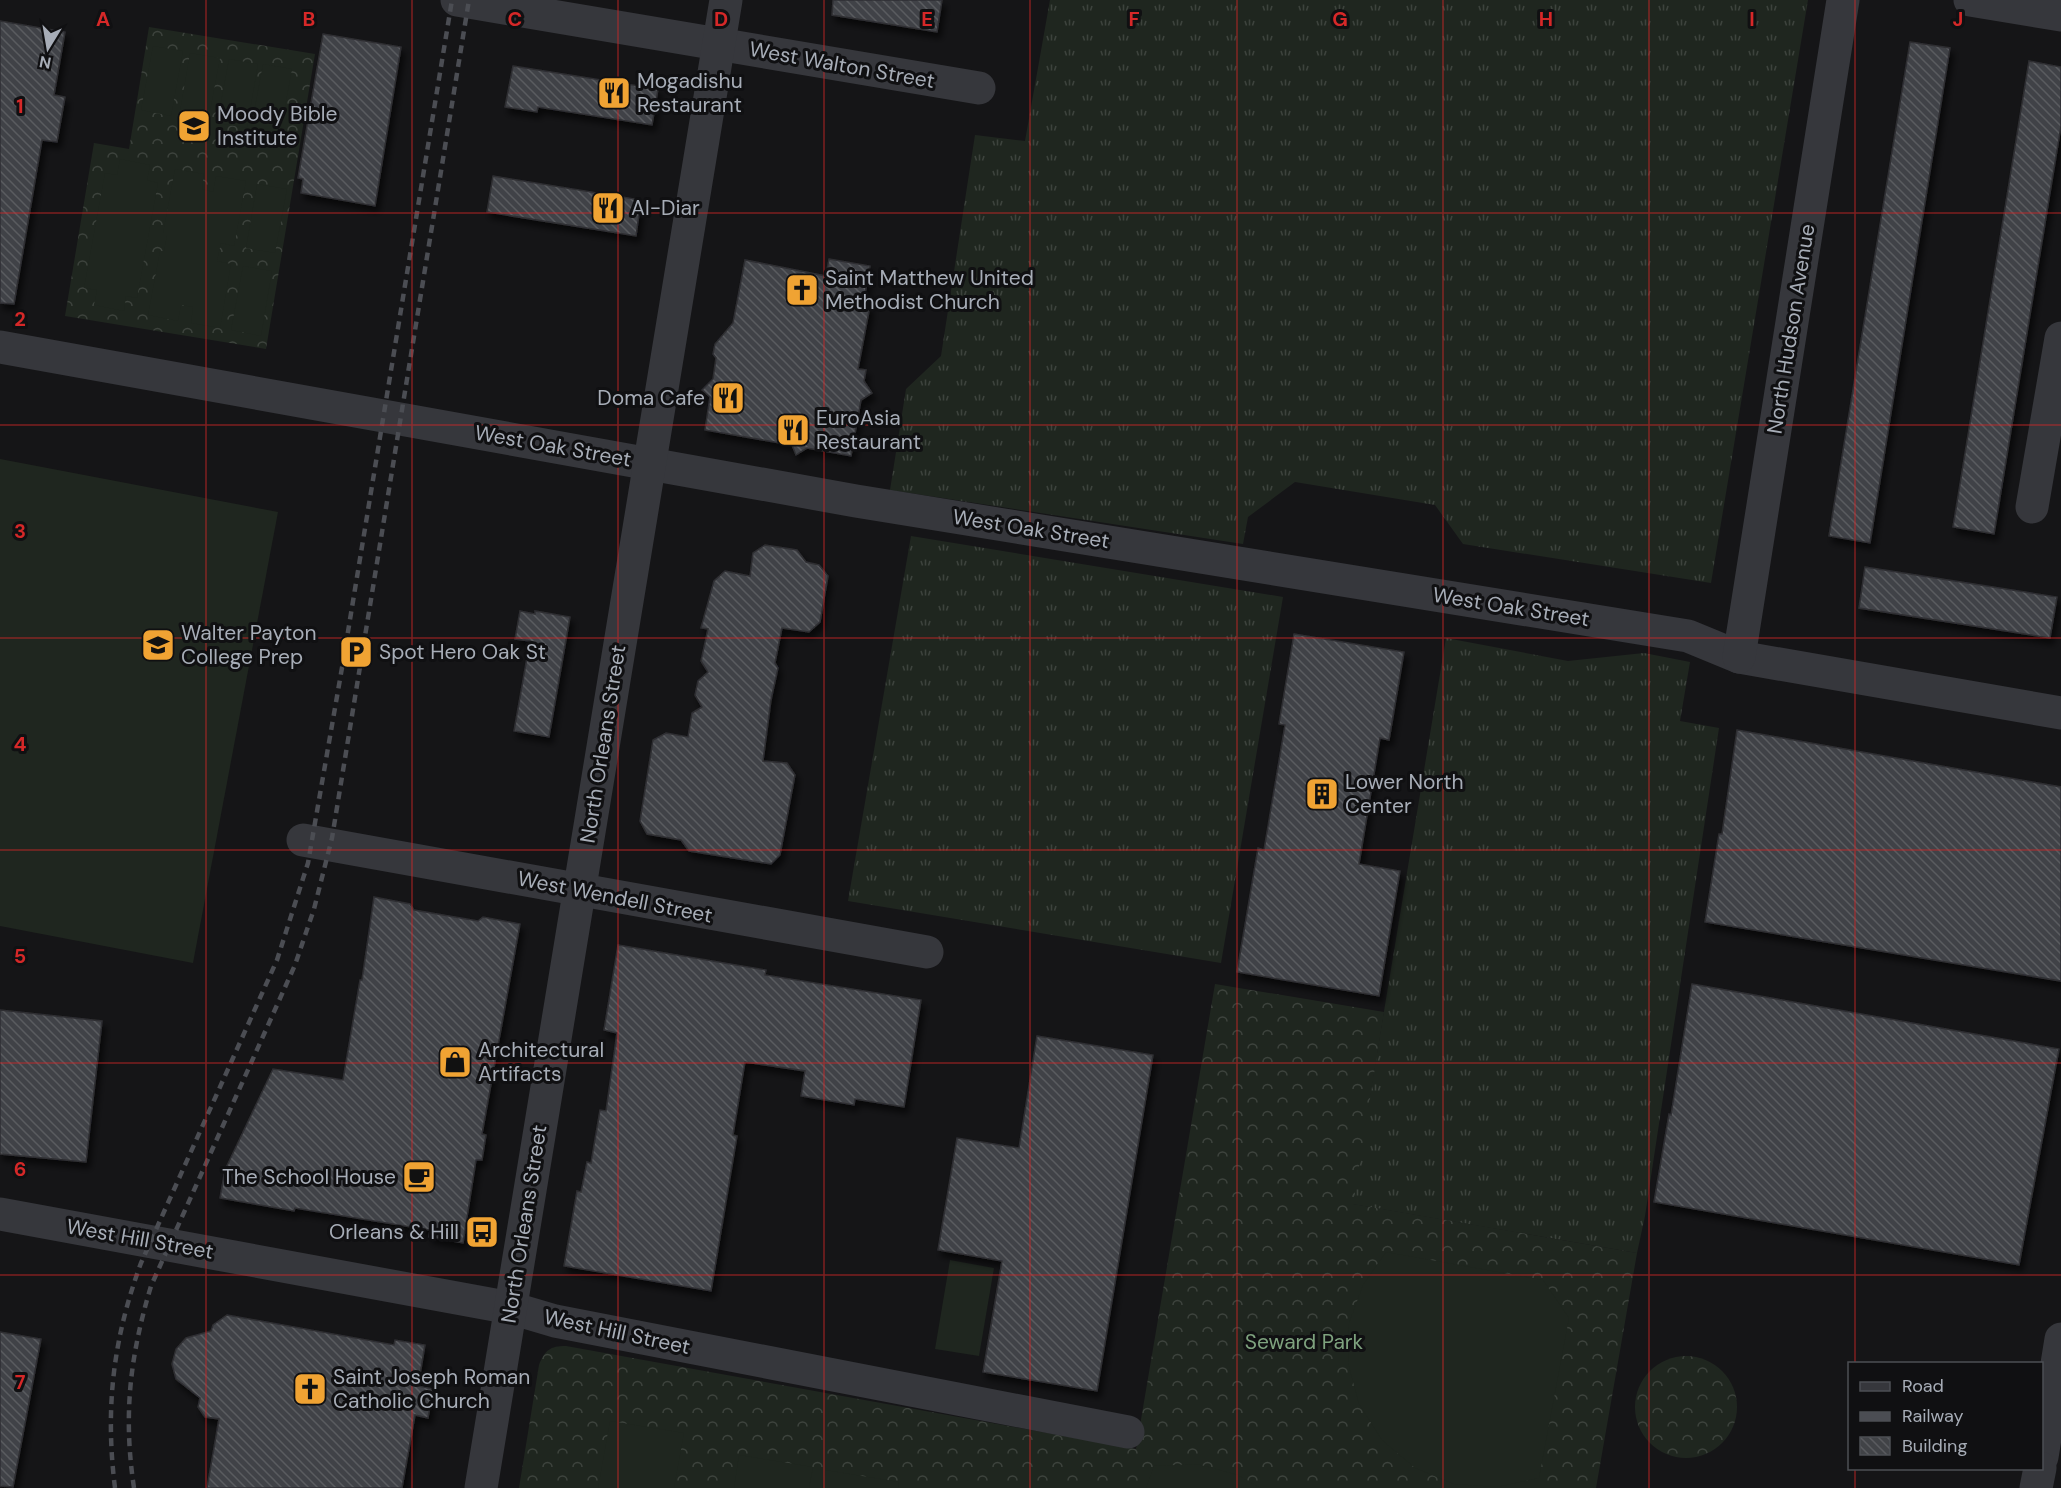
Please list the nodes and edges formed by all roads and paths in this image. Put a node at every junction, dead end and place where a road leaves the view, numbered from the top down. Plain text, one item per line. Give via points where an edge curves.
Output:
1 (457, 0) edge
2 (726, 0) edge
3 (1843, 0) edge
4 (1970, 0) edge
5 (2061, 15) edge
6 (718, 44) junction
7 (979, 88) dead end
8 (2061, 338) edge
9 (0, 347) edge
10 (649, 463) junction
11 (2032, 507) dead end
12 (1739, 657) junction
13 (2061, 713) edge
14 (303, 840) dead end
15 (580, 890) junction
16 (927, 952) dead end
17 (0, 1214) edge
18 (511, 1308) junction
19 (2061, 1339) edge
20 (1128, 1432) dead end
21 (2043, 1450) edge
22 (2040, 1470) edge
23 (481, 1488) edge
24 (2036, 1488) edge

1 - 6 street, West Walton Street
2 - 6 street, North Orleans Street
3 - 12 street, North Hudson Avenue
4 - 5 street
6 - 7 street, West Walton Street
6 - 10 street, North Orleans Street
8 - 11 street
9 - 10 street, West Oak Street
10 - 12 street, West Oak Street via 1688,636
10 - 15 street, North Orleans Street
12 - 13 street, West Oak Street
14 - 15 street, West Wendell Street
15 - 16 street, West Wendell Street
15 - 18 street, North Orleans Street
17 - 18 street, West Hill Street
18 - 20 street, West Hill Street via 555,1322
18 - 23 street, North Orleans Street
19 - 21 street
22 - 24 street

